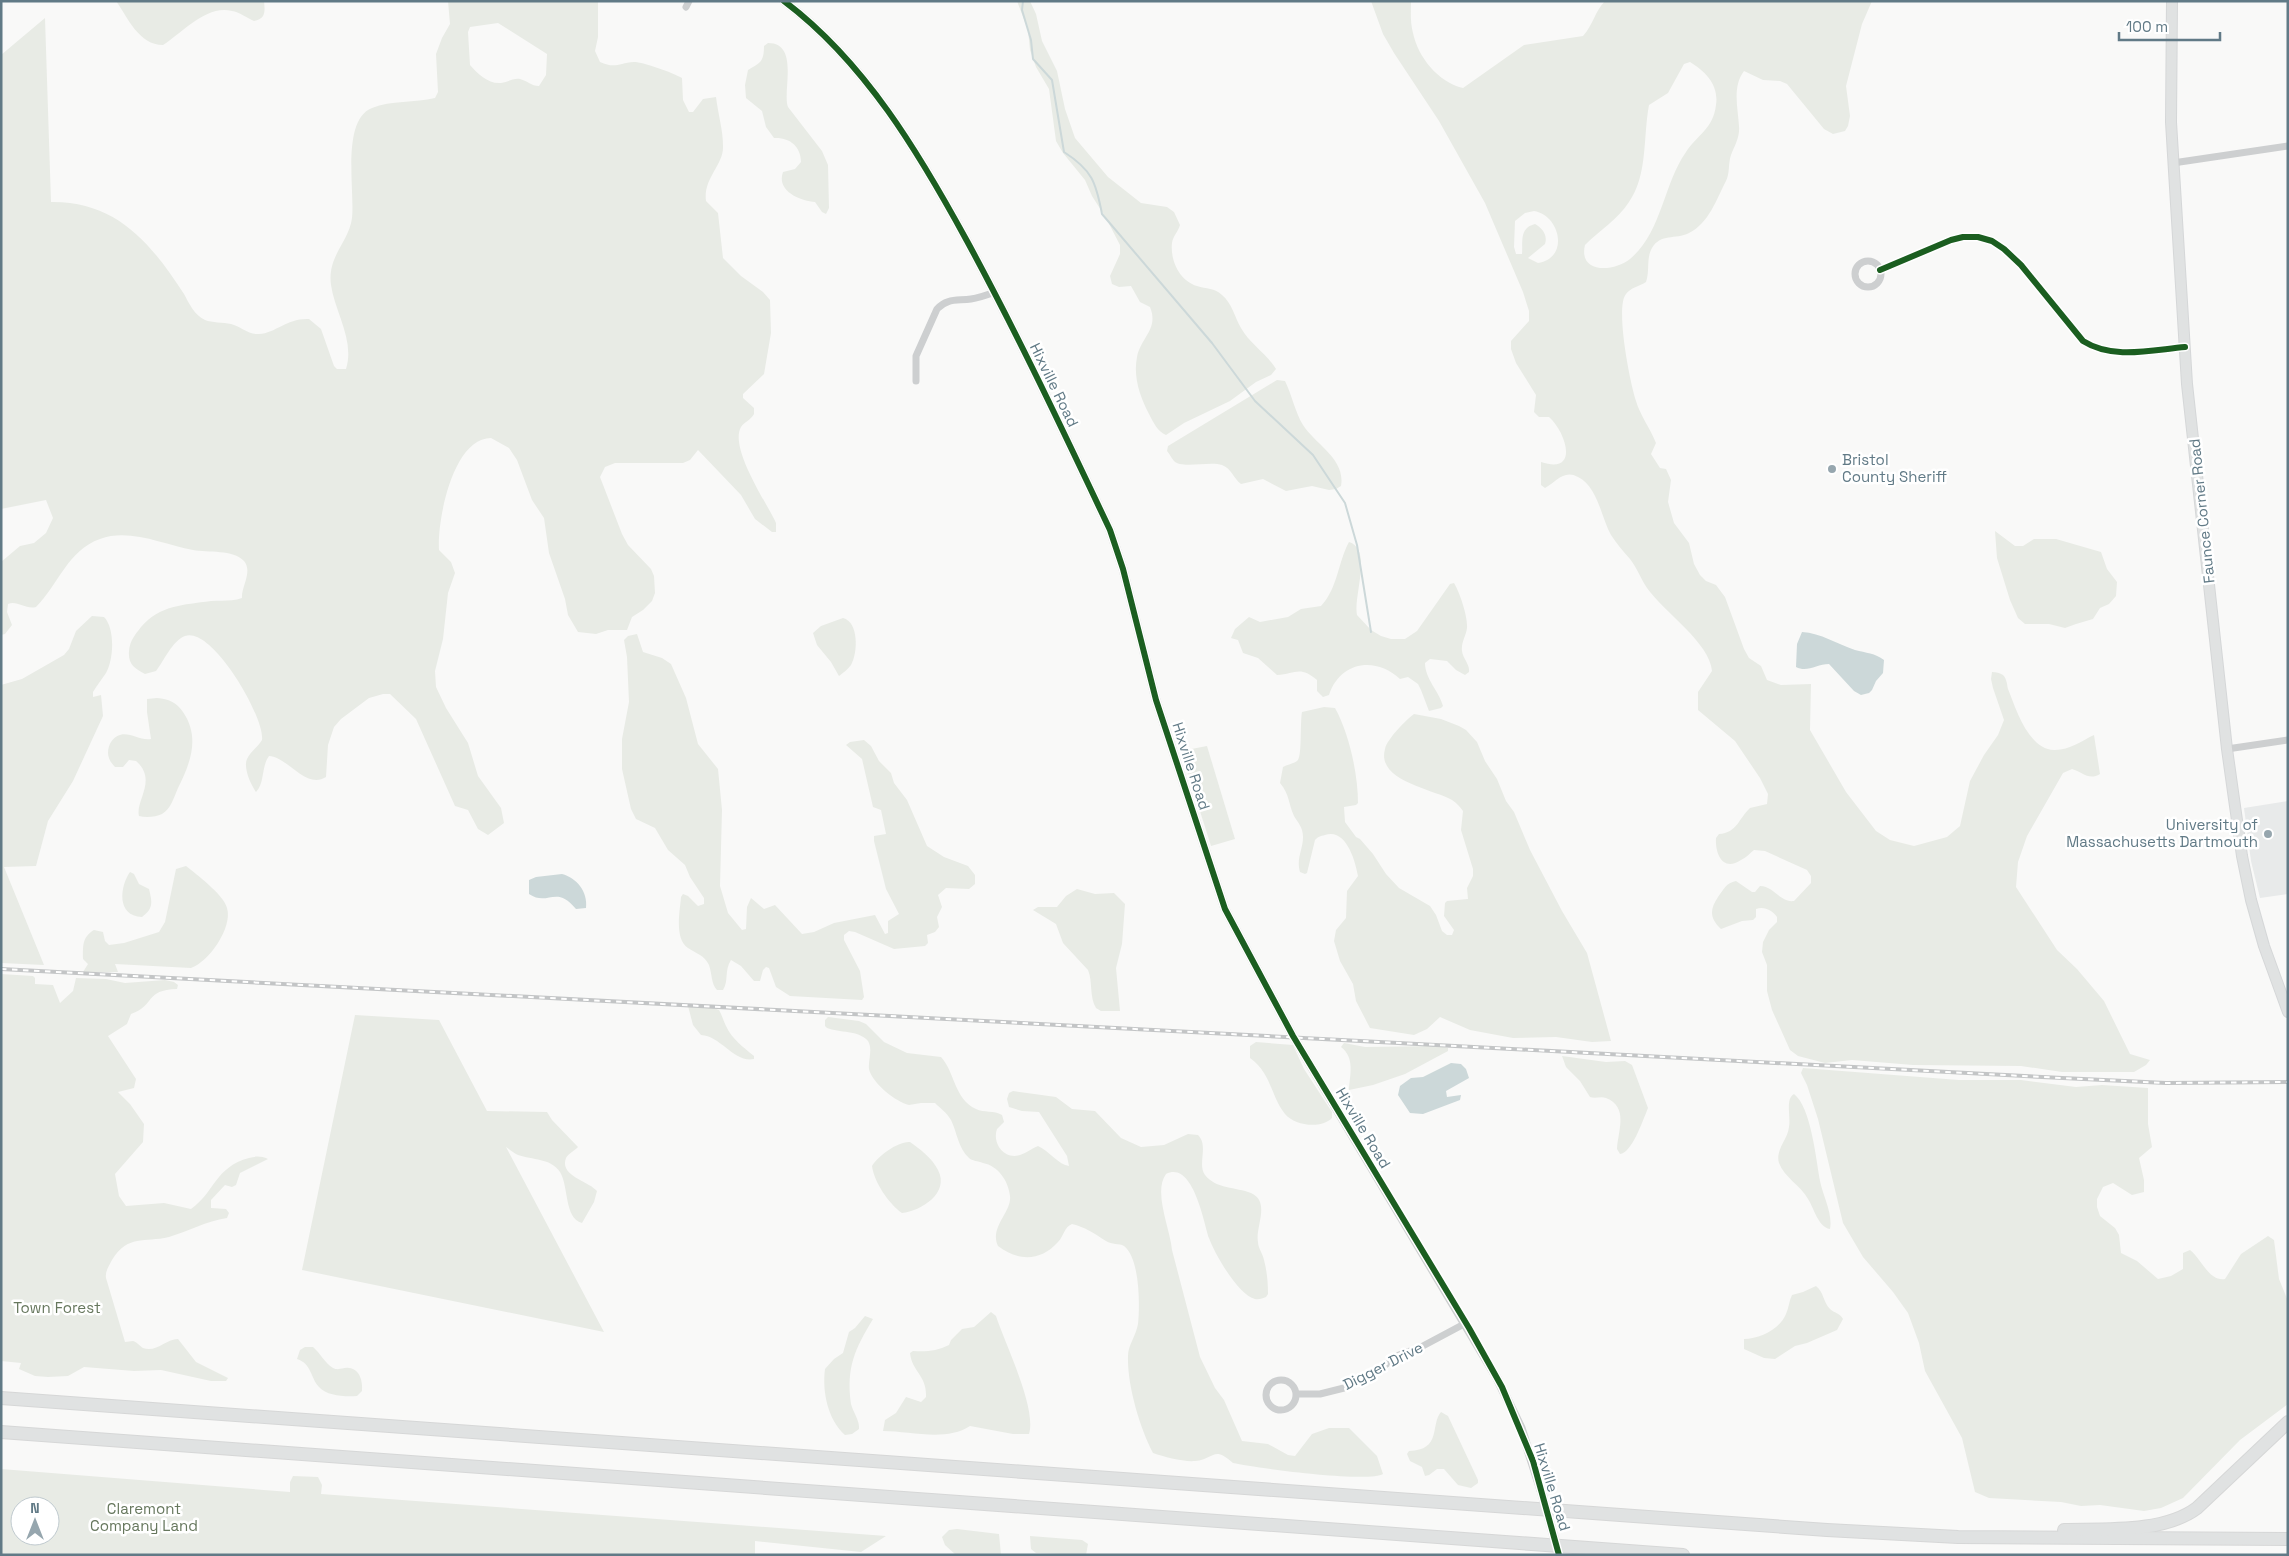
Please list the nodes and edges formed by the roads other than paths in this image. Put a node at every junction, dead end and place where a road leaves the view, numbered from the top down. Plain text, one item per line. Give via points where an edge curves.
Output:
1 (784, 1) edge
2 (2172, 1) edge
3 (2288, 146) edge
4 (2173, 163) junction
5 (1880, 270) dead end
6 (994, 292) junction
7 (2185, 347) junction
8 (916, 381) dead end
9 (2288, 740) edge
10 (2227, 748) junction
11 (2288, 1012) edge
12 (1466, 1323) junction
13 (1297, 1394) junction
14 (1, 1398) edge
15 (2288, 1422) edge
16 (1, 1432) edge
17 (1993, 1537) junction
18 (2288, 1539) edge
19 (1559, 1555) edge
20 (1683, 1555) edge

1 - 6 street, Hixville Road via 816,27 868,83 916,153
2 - 4 main road, Faunce Corner Road via 2170,95
3 - 4 street
4 - 7 main road, Faunce Corner Road
5 - 7 street via 1951,240 1978,237 1992,241 2021,265 2083,341 2092,346 2116,352
6 - 8 street via 942,303 916,356
6 - 12 street, Hixville Road via 1110,530 1156,700 1228,914 1301,1050
7 - 10 main road, Faunce Corner Road
9 - 10 street
10 - 11 main road, Faunce Corner Road via 2251,900
12 - 13 street, Digger Drive via 1399,1355 1370,1376 1344,1388 1320,1394
12 - 19 street, Hixville Road, bridge via 1510,1402 1529,1450
13 - 13 street via 1292,1384 1281,1380 1270,1384 1266,1395 1271,1406 1282,1410 1293,1405
14 - 17 highway via 1804,1529
15 - 17 highway via 2197,1508 2175,1521 2151,1526
16 - 20 highway
17 - 18 highway

